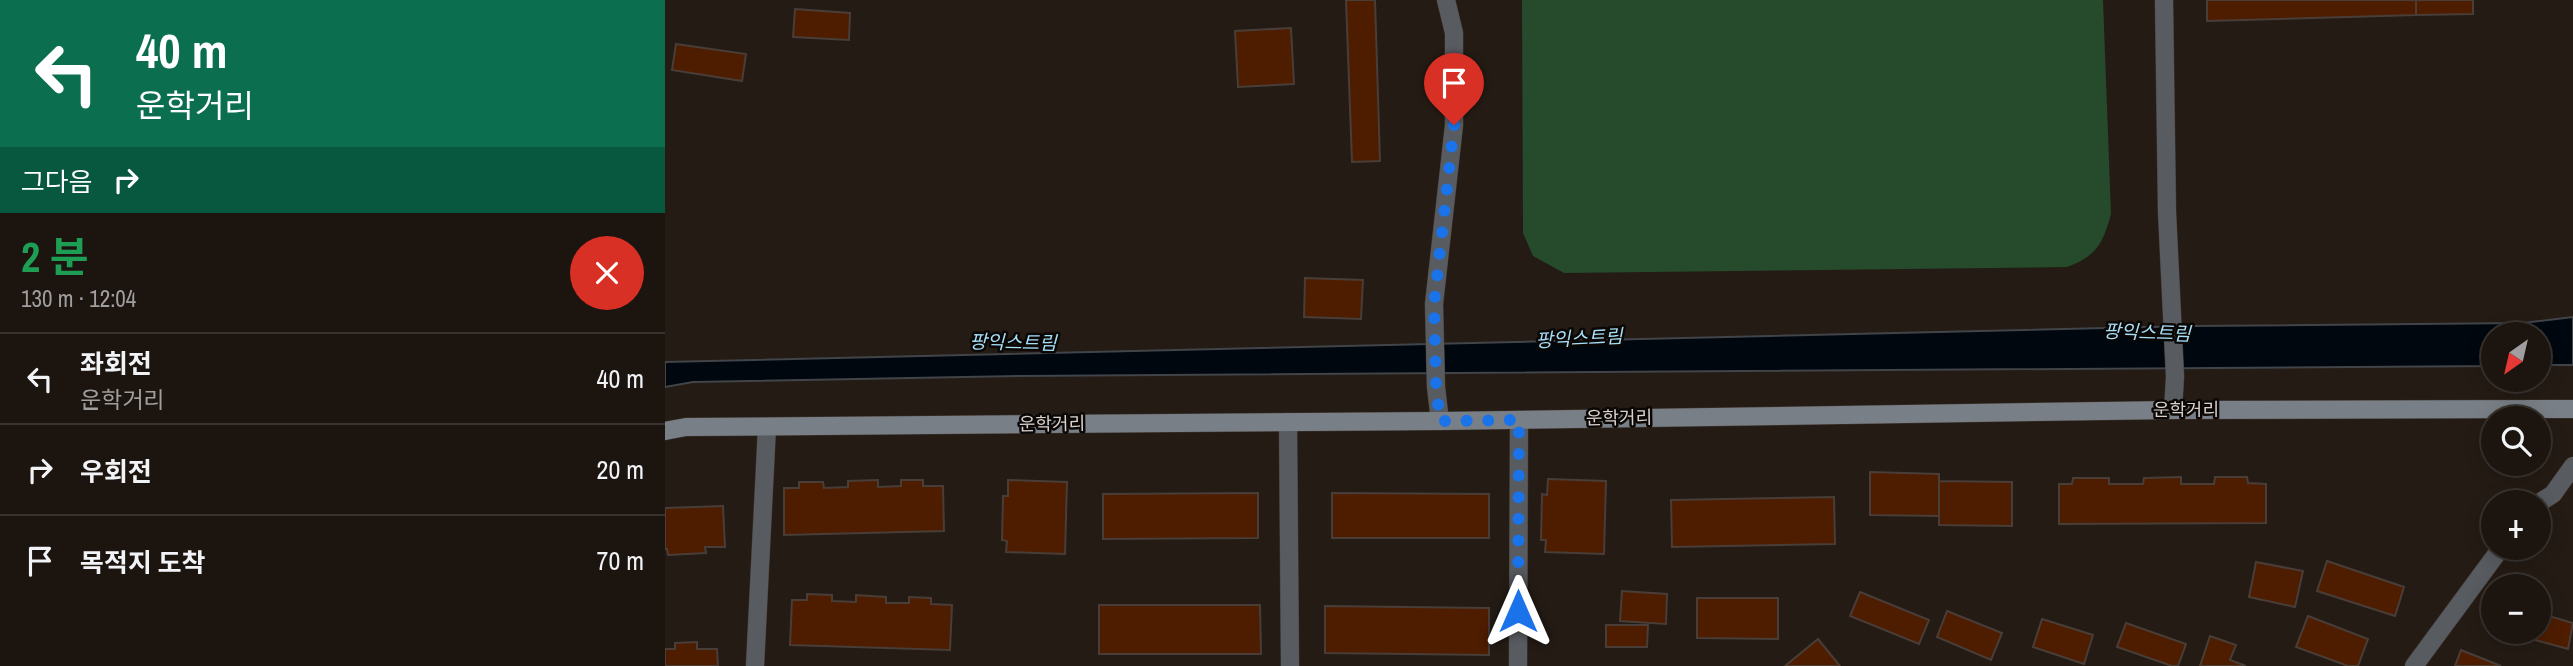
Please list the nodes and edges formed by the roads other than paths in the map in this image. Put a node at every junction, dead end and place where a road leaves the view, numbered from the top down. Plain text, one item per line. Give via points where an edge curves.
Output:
1 (1446, 0) edge
2 (2164, 0) edge
3 (2573, 409) edge
4 (2173, 410) junction
5 (1519, 420) junction
6 (1440, 421) junction
7 (1288, 422) junction
8 (767, 427) junction
9 (665, 430) edge
10 (2573, 466) edge
11 (2551, 495) edge
12 (2492, 560) edge
13 (755, 666) edge
14 (1290, 666) edge
15 (1518, 666) edge
16 (2414, 666) edge

1 - 6 street via 1454,33 1454,125 1434,304
2 - 4 street
3 - 4 main road, 운학거리
4 - 5 main road, 운학거리
5 - 6 main road, 운학거리
5 - 15 street
6 - 7 main road, 운학거리
7 - 8 main road, 운학거리
7 - 14 street
8 - 9 main road, 운학거리
8 - 13 street
10 - 11 street
12 - 16 street

